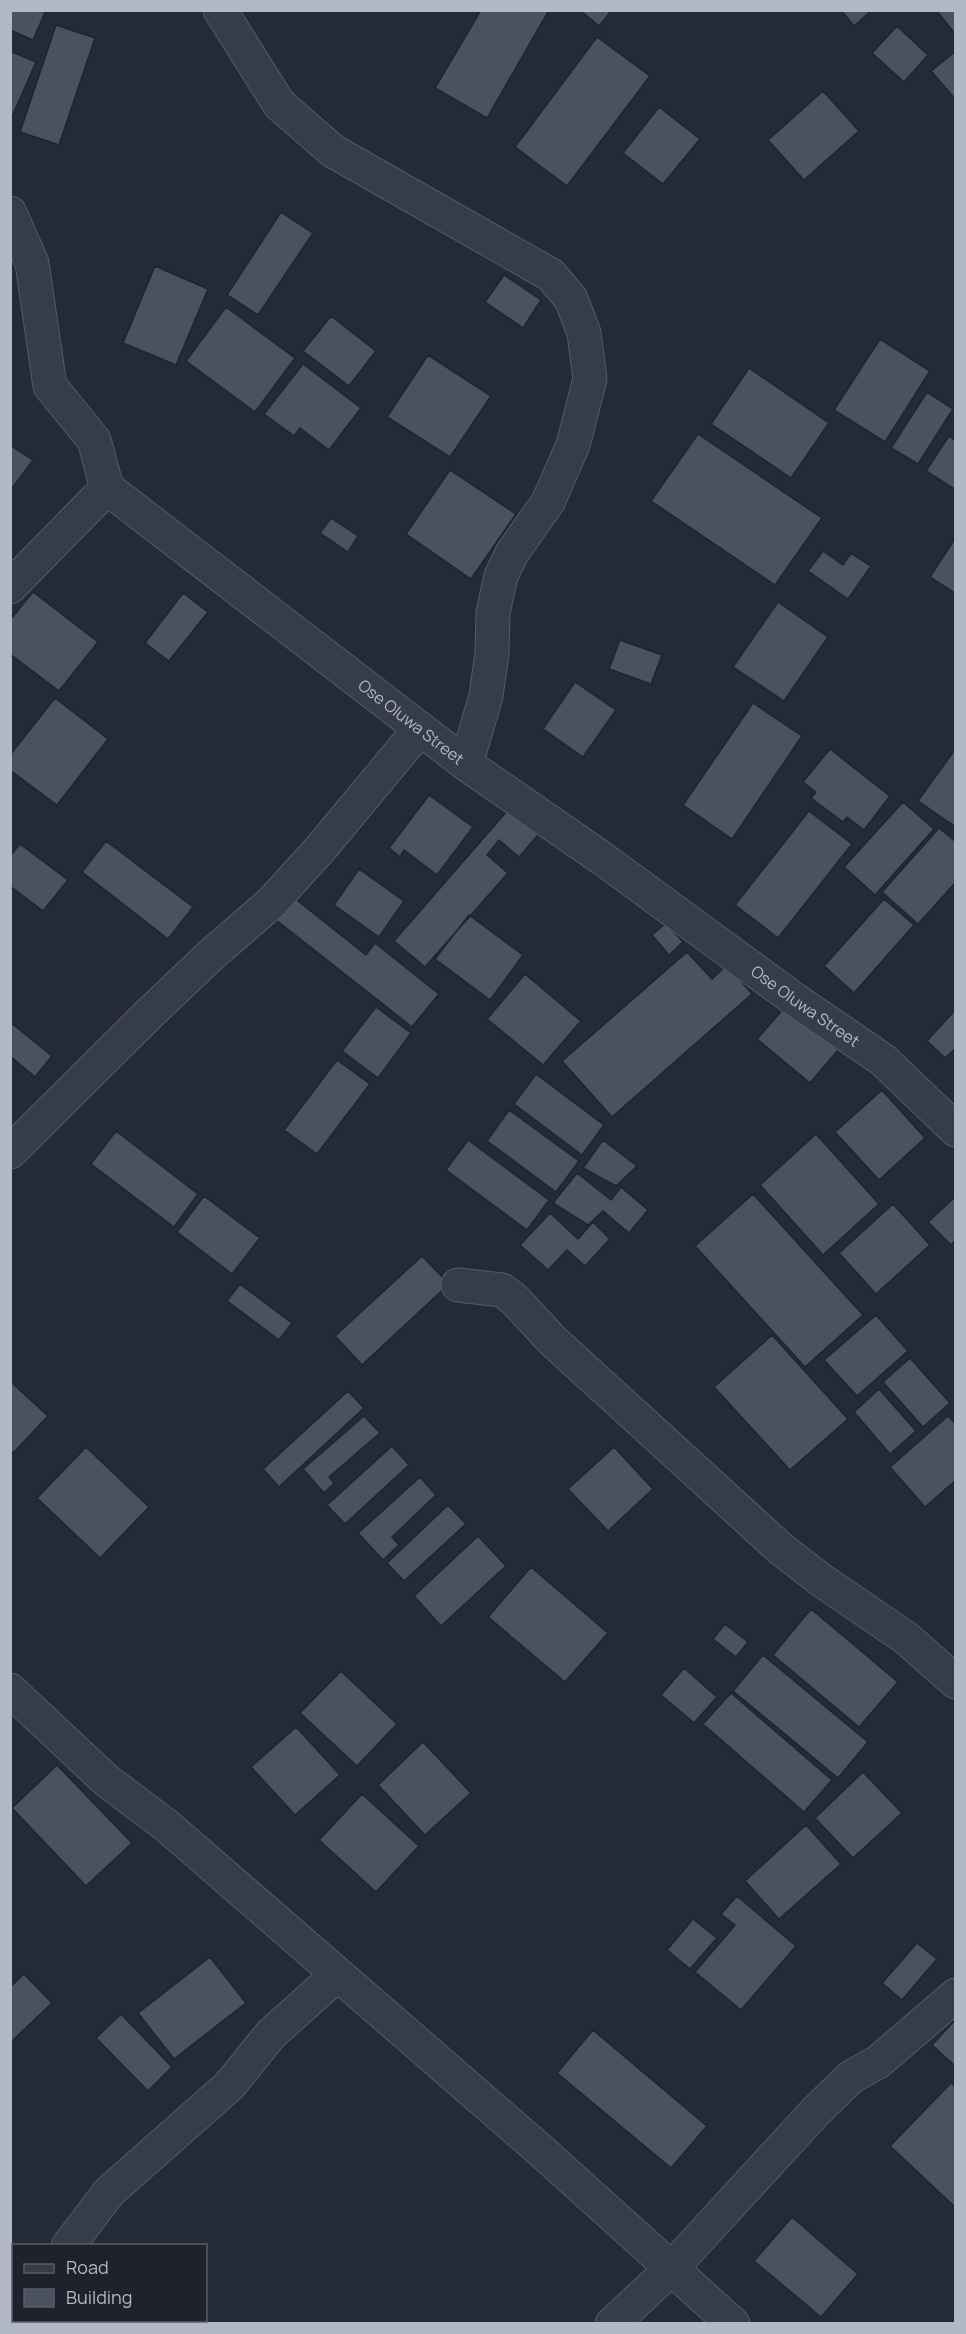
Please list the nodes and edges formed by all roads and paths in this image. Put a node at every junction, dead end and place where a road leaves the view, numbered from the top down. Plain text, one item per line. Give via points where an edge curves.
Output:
1 (220, 10) edge
2 (10, 213) edge
3 (107, 488) junction
4 (10, 587) edge
5 (419, 730) junction
6 (466, 764) junction
7 (956, 1130) edge
8 (10, 1152) edge
9 (458, 1285) dead end
10 (956, 1683) edge
11 (10, 1690) edge
12 (337, 1975) junction
13 (956, 1995) edge
14 (70, 2244) edge
15 (671, 2269) junction
16 (612, 2324) edge
17 (733, 2324) edge

1 - 6 street via 279,104 333,151 551,275 571,299 584,333 590,379 573,445 548,502 512,553 501,576 493,613 486,696
2 - 3 street via 32,263 50,386 94,440
3 - 4 street
3 - 5 street, Ose Oluwa Street
5 - 6 street, Ose Oluwa Street
5 - 8 street via 271,903 157,1006
6 - 7 street, Ose Oluwa Street via 883,1060
9 - 10 street via 502,1290 514,1299 552,1340 781,1549 906,1638
11 - 12 street via 106,1780 167,1826
12 - 14 street via 271,2034 230,2085 109,2192
12 - 15 street
13 - 15 street via 878,2062 851,2077
15 - 16 street
15 - 17 street

